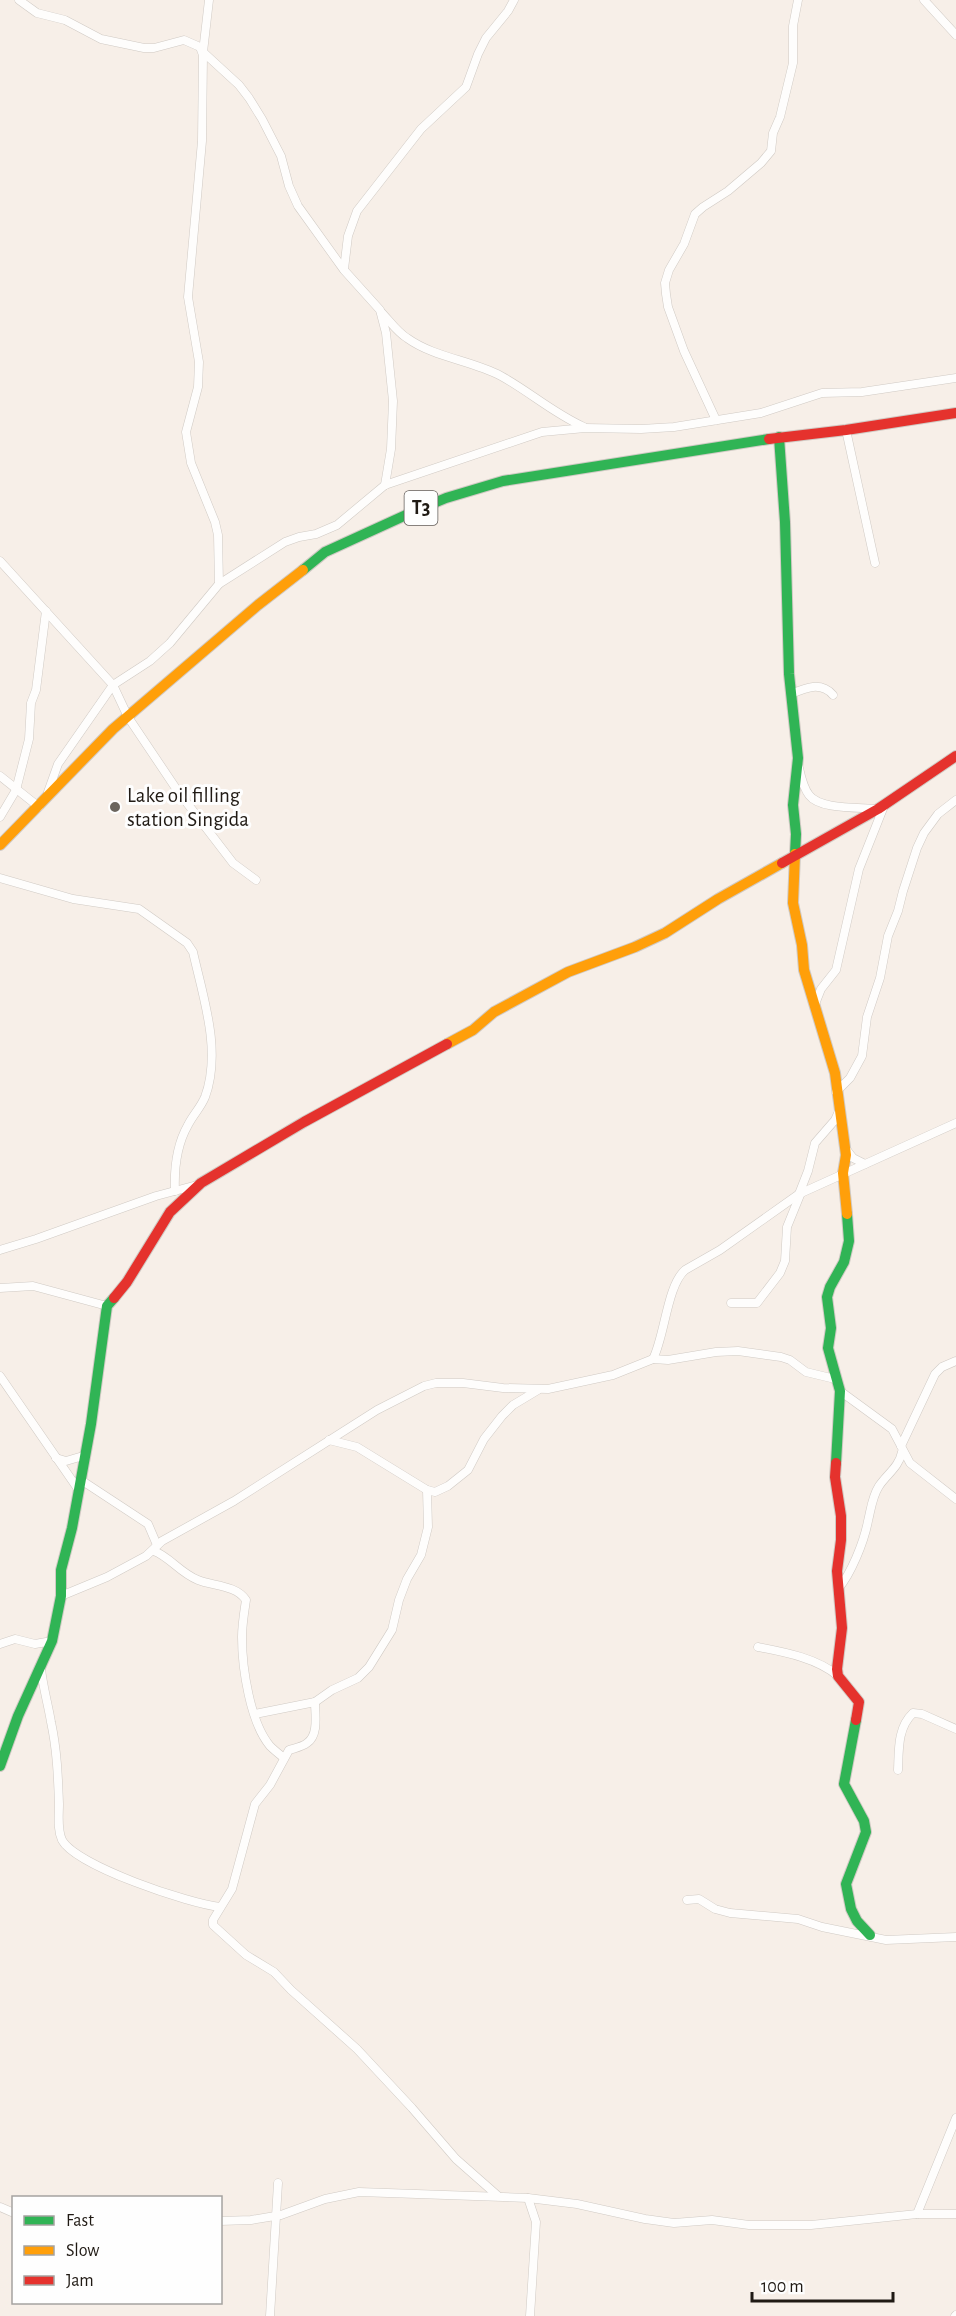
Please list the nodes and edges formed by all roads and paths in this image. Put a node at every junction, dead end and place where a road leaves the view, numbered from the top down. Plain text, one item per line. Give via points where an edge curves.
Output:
1 (20, 0) edge
2 (209, 0) edge
3 (514, 0) edge
4 (798, 0) edge
5 (924, 0) edge
6 (956, 35) edge
7 (203, 52) junction
8 (344, 270) junction
9 (380, 310) junction
10 (956, 378) edge
11 (956, 413) edge
12 (716, 420) junction
13 (585, 428) junction
14 (846, 430) junction
15 (779, 437) junction
16 (386, 485) junction
17 (0, 561) edge
18 (875, 563) dead end
19 (219, 584) junction
20 (46, 611) junction
21 (113, 685) junction
22 (791, 694) junction
23 (833, 695) dead end
24 (128, 717) junction
25 (956, 756) edge
26 (798, 766) junction
27 (0, 776) edge
28 (16, 790) junction
29 (47, 796) junction
30 (956, 800) edge
31 (881, 806) junction
32 (39, 807) junction
33 (0, 817) edge
34 (0, 845) edge
35 (796, 854) junction
36 (0, 879) edge
37 (256, 880) dead end
38 (815, 1004) junction
39 (836, 1092) junction
40 (839, 1112) junction
41 (956, 1123) edge
42 (845, 1148) junction
43 (865, 1164) junction
44 (843, 1173) junction
45 (201, 1184) junction
46 (175, 1191) junction
47 (800, 1194) junction
48 (0, 1250) edge
49 (0, 1288) edge
50 (731, 1303) dead end
51 (107, 1306) junction
52 (653, 1359) junction
53 (956, 1361) edge
54 (0, 1376) edge
55 (835, 1379) junction
56 (539, 1390) junction
57 (840, 1391) junction
58 (329, 1440) junction
59 (902, 1448) junction
60 (83, 1456) junction
61 (56, 1458) junction
62 (80, 1484) junction
63 (427, 1490) junction
64 (956, 1498) edge
65 (155, 1548) junction
66 (838, 1589) junction
67 (61, 1596) junction
68 (52, 1641) junction
69 (0, 1644) edge
70 (758, 1647) dead end
71 (41, 1669) junction
72 (838, 1676) junction
73 (315, 1702) junction
74 (255, 1714) junction
75 (956, 1729) edge
76 (284, 1758) junction
77 (0, 1766) edge
78 (898, 1770) dead end
79 (687, 1900) dead end
80 (220, 1907) junction
81 (870, 1935) junction
82 (956, 1937) edge
83 (956, 2118) edge
84 (278, 2183) dead end
85 (498, 2196) junction
86 (528, 2198) junction
87 (916, 2214) junction
88 (956, 2214) edge
89 (277, 2216) junction
90 (222, 2221) edge
91 (270, 2316) edge
92 (530, 2316) edge

1 - 7 street via 37,13 65,20 101,39 144,48 184,40 194,42
2 - 7 street
3 - 8 street via 486,38 463,91 421,129 357,211 346,244
4 - 12 street via 793,63 771,151 728,191 695,214 665,283 676,332
5 - 6 street
7 - 8 street via 239,85 253,105 281,156 298,207
7 - 19 street via 202,141 188,297 199,353 198,387 186,432 194,470 218,535
8 - 9 street
9 - 13 street via 404,337 417,345 481,366
9 - 16 street via 393,401
10 - 12 street via 862,392 822,393 760,413
11 - 14 main road, T3
12 - 13 street via 674,427
13 - 16 street via 542,432
14 - 15 main road, T3
14 - 18 street
15 - 22 main road via 786,522
15 - 24 main road, T3 via 503,481 409,513 326,552
16 - 19 street via 337,525 285,542
17 - 20 street
19 - 21 street via 170,643
20 - 21 street
20 - 28 street via 29,739
21 - 24 street
21 - 29 street via 58,764
22 - 23 street via 819,687
22 - 26 main road
24 - 29 main road, T3
24 - 37 street via 233,863
25 - 31 main road
26 - 31 street via 814,800 825,805
26 - 35 main road via 793,805
27 - 28 street
28 - 32 street
28 - 33 street
29 - 32 main road, T3
30 - 39 street via 938,814 917,848 888,936 867,1017 862,1056 850,1078
31 - 35 main road
31 - 38 street via 859,869 836,970
32 - 34 main road, T3
35 - 38 main road via 793,903 804,970
35 - 45 main road via 665,933 568,972 494,1012 472,1030 304,1122
36 - 46 street via 73,899 139,909 187,943 193,952 208,1017 211,1064 206,1095 178,1149
38 - 39 main road via 835,1074
39 - 40 main road
40 - 42 main road
40 - 47 street via 815,1143
41 - 43 street
42 - 43 street
42 - 44 main road
43 - 44 street
44 - 47 street
44 - 55 main road via 849,1241 844,1262 827,1297 831,1328 828,1348
45 - 46 street
45 - 51 main road via 170,1212 127,1282
46 - 48 street
47 - 50 street via 787,1227 785,1261 780,1273 757,1303
47 - 52 street via 680,1275
49 - 51 street via 33,1286
51 - 60 main road
52 - 55 street via 738,1351 781,1357 806,1372
52 - 56 street via 598,1380
53 - 59 street via 935,1374
54 - 61 street
55 - 57 main road
56 - 58 street via 436,1383 377,1410
56 - 63 street via 508,1409 462,1476 440,1491
57 - 59 street via 892,1429
57 - 66 main road via 835,1466 842,1529
58 - 63 street via 357,1448
58 - 65 street
59 - 64 street via 910,1463
59 - 66 street via 901,1459 874,1495 861,1547
60 - 61 street via 66,1461
60 - 62 main road
61 - 62 street
62 - 65 street via 148,1524
62 - 67 main road via 61,1570
63 - 73 street via 428,1527 421,1555 399,1600 392,1630 358,1678
65 - 67 street via 114,1573
65 - 74 street via 190,1577 238,1591 246,1600 243,1660
66 - 72 main road via 842,1628
67 - 68 main road
68 - 69 street via 35,1644 15,1639
68 - 71 main road
70 - 72 street via 822,1666
71 - 77 main road
71 - 80 street via 56,1752 58,1825 64,1843 110,1872
72 - 81 main road via 859,1702 844,1784 867,1828 846,1884 847,1894 857,1921
73 - 74 street
73 - 76 street via 312,1737 305,1745 289,1750
74 - 76 street via 268,1744
75 - 78 street via 913,1713 905,1722 899,1743
76 - 80 street via 255,1804 238,1871
79 - 81 street via 699,1899 730,1913 798,1919
80 - 85 street via 213,1923 215,1928 246,1955 274,1972 357,2049 456,2159
81 - 82 street via 896,1941
83 - 87 street
84 - 89 street
85 - 86 street
85 - 89 street via 358,2192
86 - 87 street via 674,2223 712,2220 749,2225 829,2224
86 - 92 street via 536,2222
87 - 88 street
89 - 90 street
89 - 91 street

